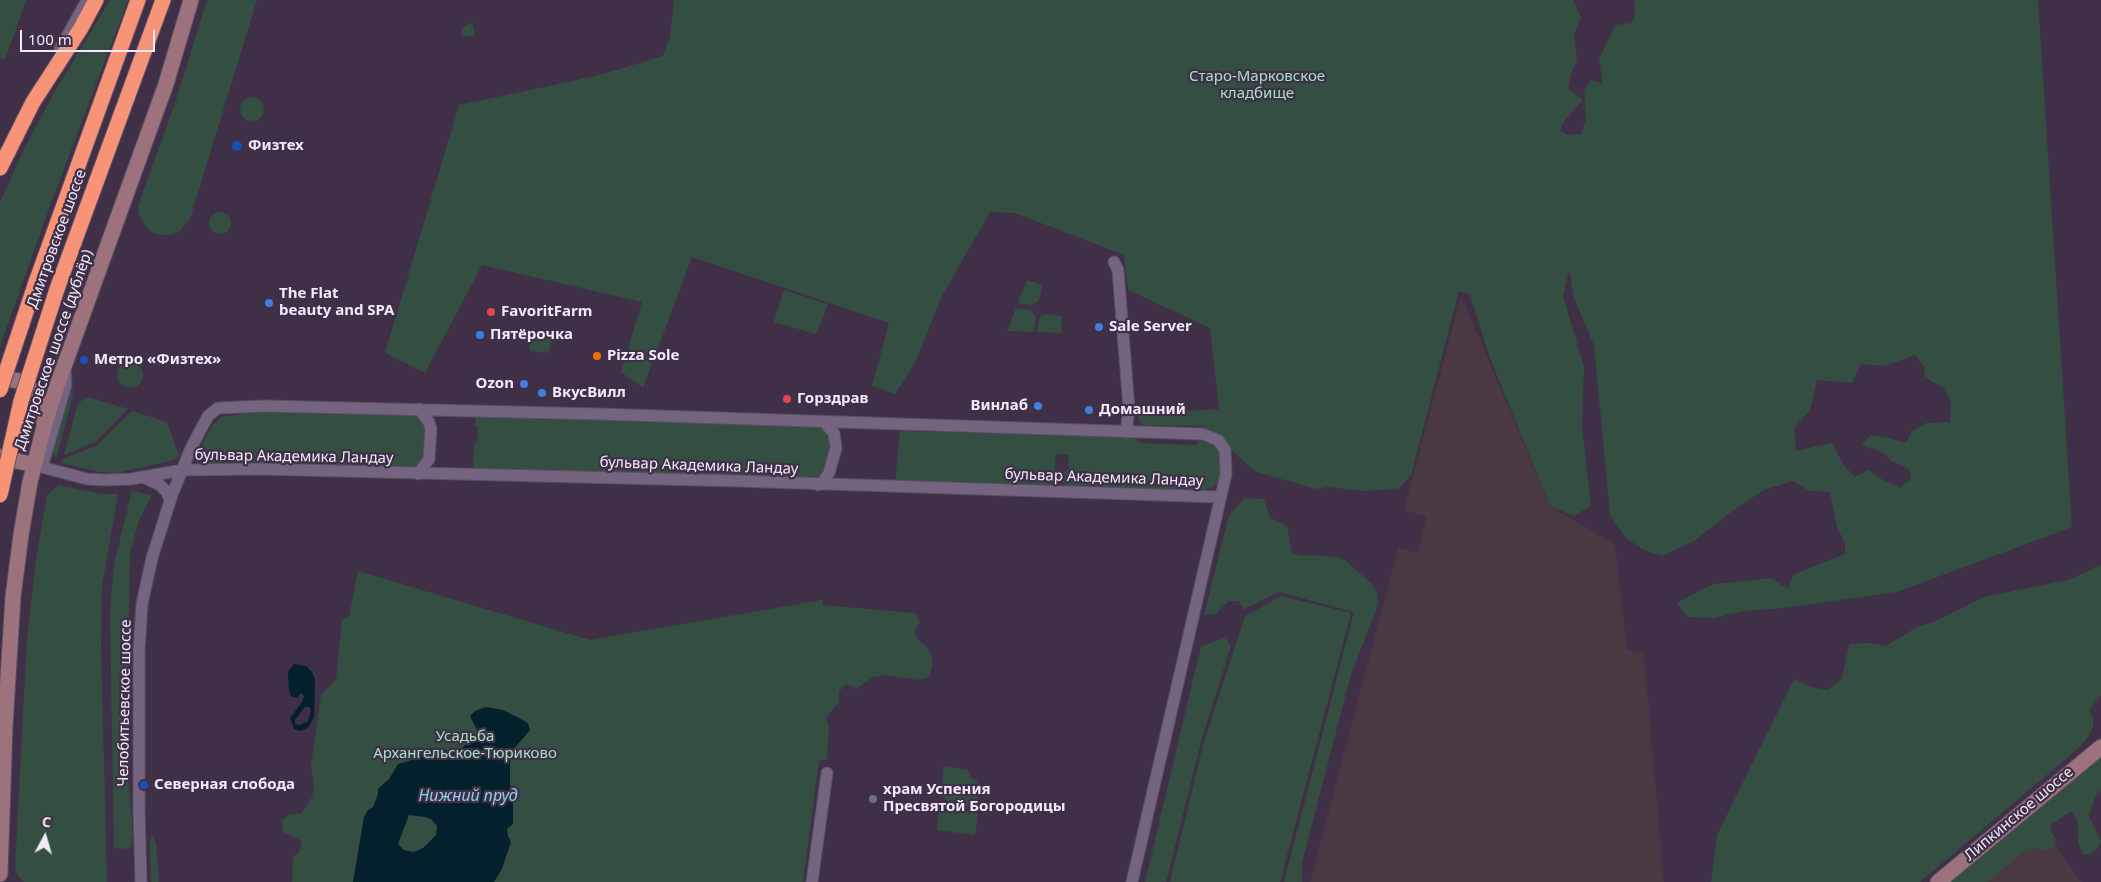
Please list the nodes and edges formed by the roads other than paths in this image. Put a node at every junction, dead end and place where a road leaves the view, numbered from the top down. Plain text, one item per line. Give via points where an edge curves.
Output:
1 (87, 0) edge
2 (96, 0) edge
3 (138, 0) edge
4 (163, 0) edge
5 (192, 0) edge
6 (33, 102) junction
7 (0, 168) edge
8 (1114, 262) dead end
9 (65, 361) junction
10 (0, 378) edge
11 (0, 390) edge
12 (419, 409) junction
13 (824, 422) junction
14 (44, 423) junction
15 (1126, 432) junction
16 (0, 458) edge
17 (38, 466) junction
18 (183, 470) junction
19 (418, 474) junction
20 (141, 476) junction
21 (818, 485) junction
22 (0, 495) edge
23 (1220, 497) junction
24 (170, 501) junction
25 (13, 597) junction
26 (0, 630) edge
27 (5, 726) junction
28 (0, 747) edge
29 (2101, 747) edge
30 (827, 773) dead end
31 (0, 874) edge
32 (141, 882) edge
33 (812, 882) edge
34 (1132, 882) edge
35 (1938, 882) edge

1 - 6 street
2 - 6 highway via 82,28
3 - 11 highway, Дмитровское шоссе, bridge
4 - 22 highway, Дмитровское шоссе, bridge via 23,393
5 - 9 main road, Дмитровское шоссе (дублёр) via 166,84
6 - 7 highway
8 - 15 street via 1118,270 1129,409
9 - 14 main road, Дмитровское шоссе (дублёр)
9 - 17 street via 66,385
10 - 14 main road via 30,387 41,402
12 - 13 street, бульвар Академика Ландау
12 - 18 street, бульвар Академика Ландау via 218,408 203,424
12 - 19 street via 431,429 429,460
13 - 15 street, бульвар Академика Ландау
13 - 21 street via 834,433 836,448 829,473
14 - 17 main road, Дмитровское шоссе (дублёр)
15 - 23 street, бульвар Академика Ландау via 1203,434 1218,440 1225,450 1227,462
16 - 17 main road
17 - 20 street, бульвар Академика Ландау via 87,479 118,480
17 - 25 main road, Дмитровское шоссе (дублёр) via 20,535
18 - 19 street, бульвар Академика Ландау
18 - 20 street, бульвар Академика Ландау
18 - 24 street, Челобитьевское шоссе
19 - 21 street, бульвар Академика Ландау
20 - 24 street via 160,485
21 - 23 street, бульвар Академика Ландау
23 - 34 street
24 - 32 street, Челобитьевское шоссе via 152,558 140,617
25 - 26 main road
25 - 27 main road, Дмитровское шоссе (дублёр)
27 - 28 main road
27 - 31 main road, Дмитровское шоссе (дублёр)
29 - 35 main road, Липкинское шоссе
30 - 33 street

